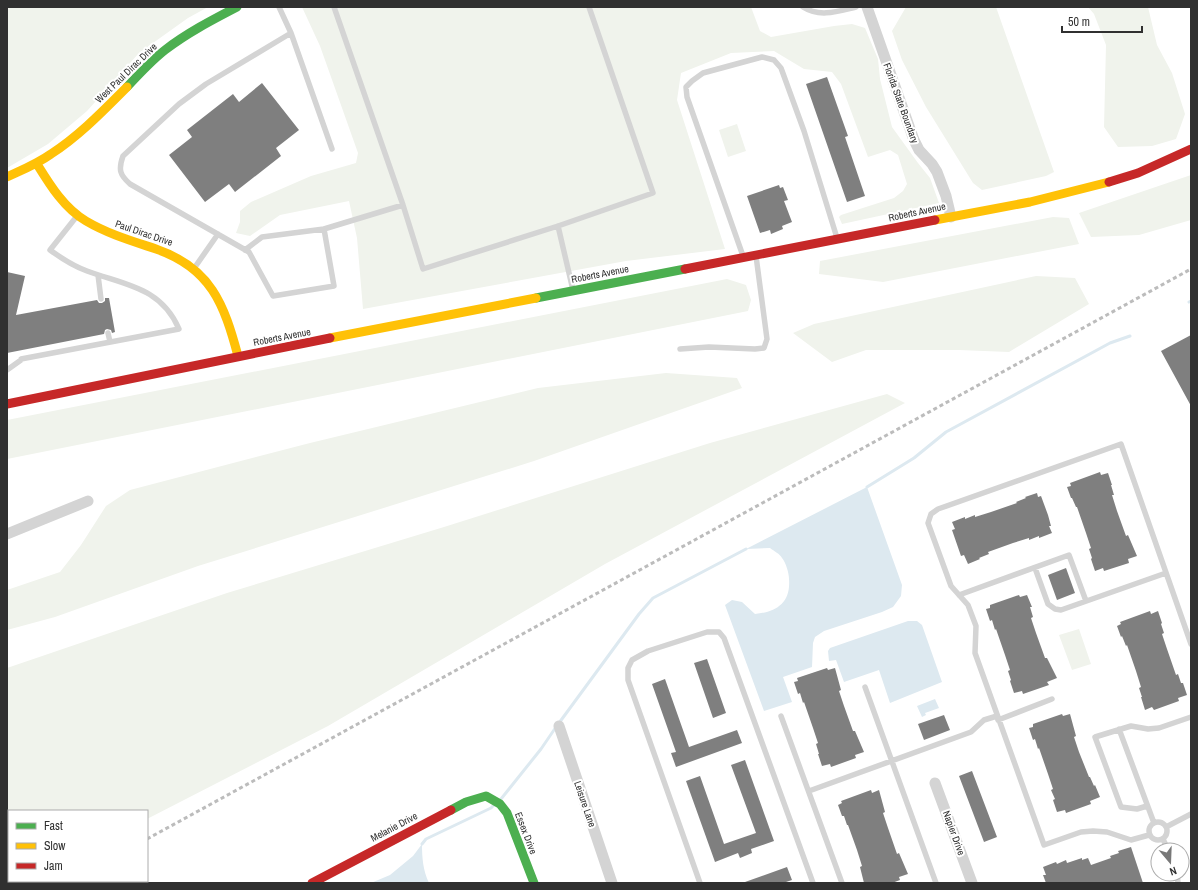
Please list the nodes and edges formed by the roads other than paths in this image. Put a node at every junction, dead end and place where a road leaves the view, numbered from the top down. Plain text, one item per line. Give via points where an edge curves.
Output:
1 (237, 7) edge
2 (279, 7) edge
3 (334, 7) edge
4 (589, 7) edge
5 (803, 7) edge
6 (856, 7) edge
7 (866, 7) edge
8 (291, 33) junction
9 (332, 149) dead end
10 (1191, 149) edge
11 (37, 164) junction
12 (7, 177) edge
13 (403, 205) junction
14 (78, 215) junction
15 (951, 217) junction
16 (558, 226) junction
17 (324, 229) junction
18 (218, 234) junction
19 (837, 240) junction
20 (245, 250) junction
21 (756, 256) junction
22 (744, 258) junction
23 (194, 269) junction
24 (98, 275) junction
25 (573, 291) junction
26 (101, 299) dead end
27 (108, 333) dead end
28 (110, 342) junction
29 (680, 349) dead end
30 (238, 356) junction
31 (7, 370) edge
32 (7, 404) edge
33 (88, 501) dead end
34 (7, 534) edge
35 (1035, 568) junction
36 (1166, 573) junction
37 (959, 595) junction
38 (1086, 601) junction
39 (1191, 644) edge
40 (865, 687) dead end
41 (1052, 699) dead end
42 (781, 716) dead end
43 (1191, 717) edge
44 (998, 718) junction
45 (559, 726) dead end
46 (1118, 729) junction
47 (891, 761) junction
48 (935, 783) dead end
49 (809, 791) junction
50 (494, 800) joint
51 (1147, 806) junction
52 (1191, 814) edge
53 (1154, 824) junction
54 (1166, 827) junction
55 (1149, 835) junction
56 (1163, 839) junction
57 (1164, 842) edge
58 (312, 883) edge
59 (534, 883) edge
60 (612, 883) edge
61 (700, 883) edge
62 (813, 883) edge
63 (842, 883) edge
64 (936, 883) edge
65 (972, 883) edge

1 - 11 street, West Paul Dirac Drive via 177,41 72,140
2 - 8 lane
3 - 13 lane
4 - 16 lane via 653,194
5 - 6 lane via 809,11 823,13
7 - 15 street, Florida State Boundary via 914,140 938,172
8 - 9 lane
8 - 18 lane via 206,84 179,104 123,156 120,163 122,177 130,184
10 - 15 street, Roberts Avenue via 1138,173 1100,185
11 - 12 street, West Paul Dirac Drive
11 - 14 street, Paul Dirac Drive via 62,200
13 - 16 lane via 423,269
13 - 17 lane
14 - 23 street, Paul Dirac Drive via 99,228 172,254
14 - 24 lane via 50,250 85,271
15 - 19 street, Roberts Avenue
16 - 25 lane
17 - 20 lane via 262,237
17 - 20 lane via 334,286 273,296 249,252
18 - 20 lane
18 - 23 lane
19 - 21 street, Roberts Avenue
19 - 22 lane via 804,132 781,68 774,60 762,57 703,73 686,87 687,97
21 - 22 street, Roberts Avenue
21 - 29 lane via 767,339 764,348
22 - 25 street, Roberts Avenue
23 - 30 street, Paul Dirac Drive via 218,298
24 - 26 lane
24 - 28 lane via 146,291 169,310 179,329
25 - 30 street, Roberts Avenue
27 - 28 lane
28 - 31 lane via 21,359
30 - 32 street, Roberts Avenue
33 - 34 street
35 - 37 lane
35 - 38 lane via 1051,607 1061,610
35 - 38 lane via 1069,555
36 - 37 lane via 1121,444 938,508 931,514 928,523 951,586
36 - 38 lane
36 - 39 lane
37 - 44 lane via 968,606 976,626 975,653
40 - 47 lane
41 - 44 lane
42 - 49 lane
43 - 46 lane via 1159,728 1131,726
44 - 47 lane via 984,720 971,732
44 - 55 lane via 1044,845 1081,832 1107,832 1131,840
45 - 60 street, Leisure Lane
46 - 51 lane
46 - 51 lane via 1095,737 1121,807 1137,809
47 - 49 lane
47 - 64 lane
48 - 65 street, Napier Drive
49 - 63 lane
50 - 58 street, Melanie Drive via 480,797 466,802
50 - 59 street, Essex Drive via 507,812 511,820
51 - 53 lane
52 - 54 lane
53 - 54 lane via 1161,823
53 - 55 lane via 1149,829
54 - 56 lane via 1167,834
55 - 56 lane via 1156,841
56 - 57 lane
61 - 62 lane via 628,680 628,668 632,660 648,652 707,632 719,632 724,638

